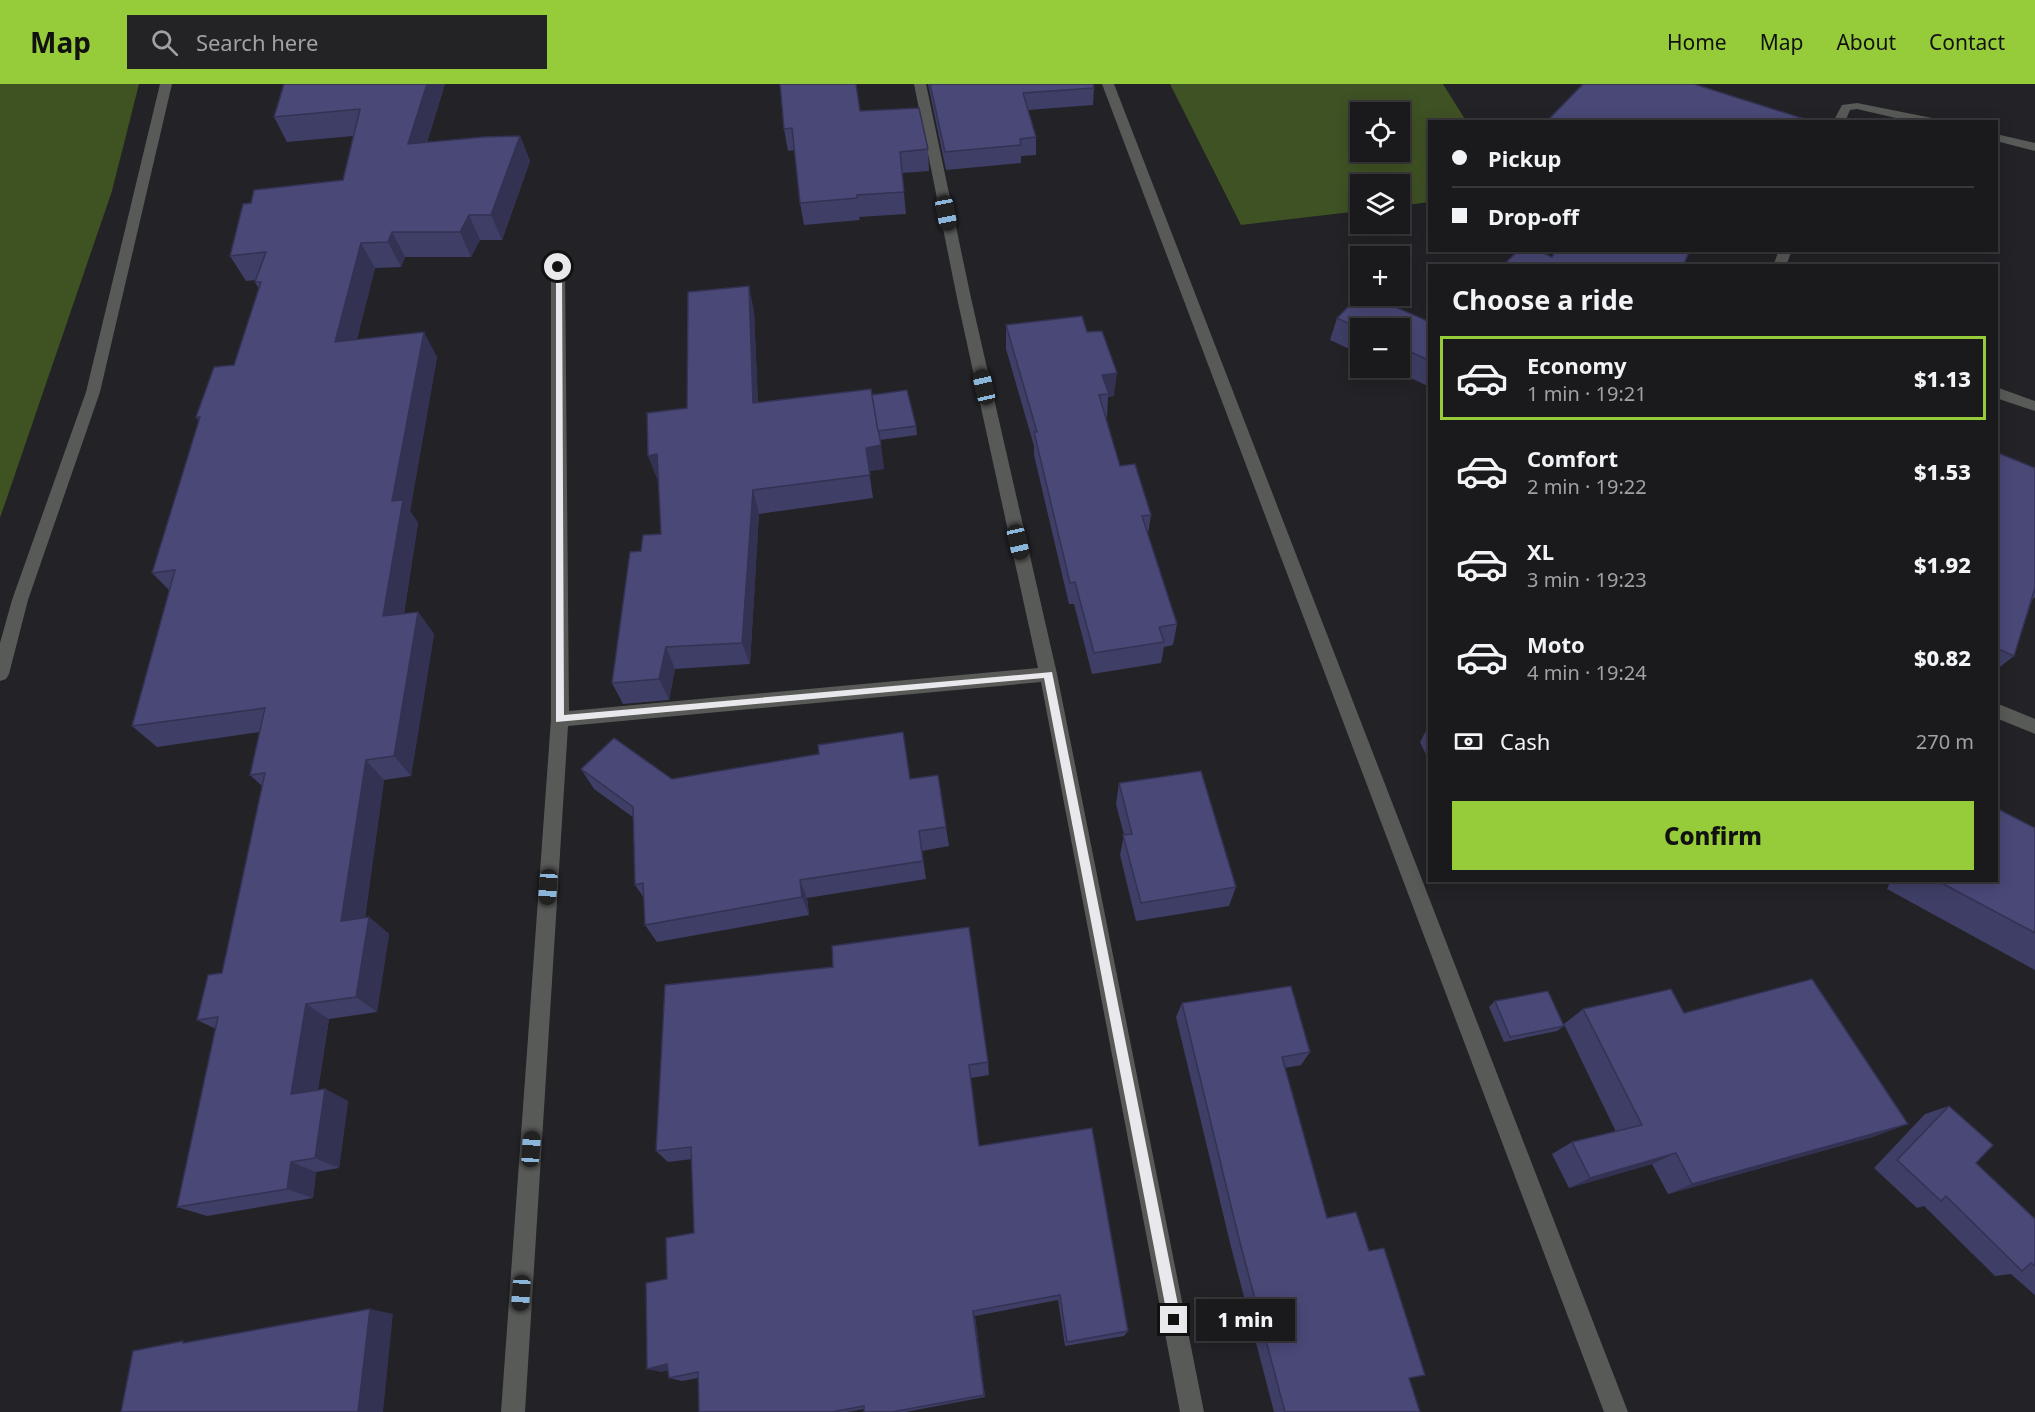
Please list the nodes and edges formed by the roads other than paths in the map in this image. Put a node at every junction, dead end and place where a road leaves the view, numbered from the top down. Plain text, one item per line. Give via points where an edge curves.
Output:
1 (166, 84) edge
2 (920, 84) edge
3 (1108, 84) edge
4 (1840, 120) edge
5 (1923, 120) edge
6 (1998, 138) edge
7 (2035, 147) edge
8 (558, 267) dead end
9 (1998, 393) edge
10 (2035, 406) edge
11 (0, 674) edge
12 (1048, 674) junction
13 (1998, 711) edge
14 (560, 719) junction
15 (2035, 727) edge
16 (513, 1412) edge
17 (1192, 1412) edge
18 (1616, 1412) edge

1 - 11 street via 93,392 20,600
2 - 12 street
3 - 18 street
4 - 5 street via 1846,107 1857,106
6 - 7 street
8 - 14 street
9 - 10 street
12 - 14 street
12 - 17 street
13 - 15 street
14 - 16 street

